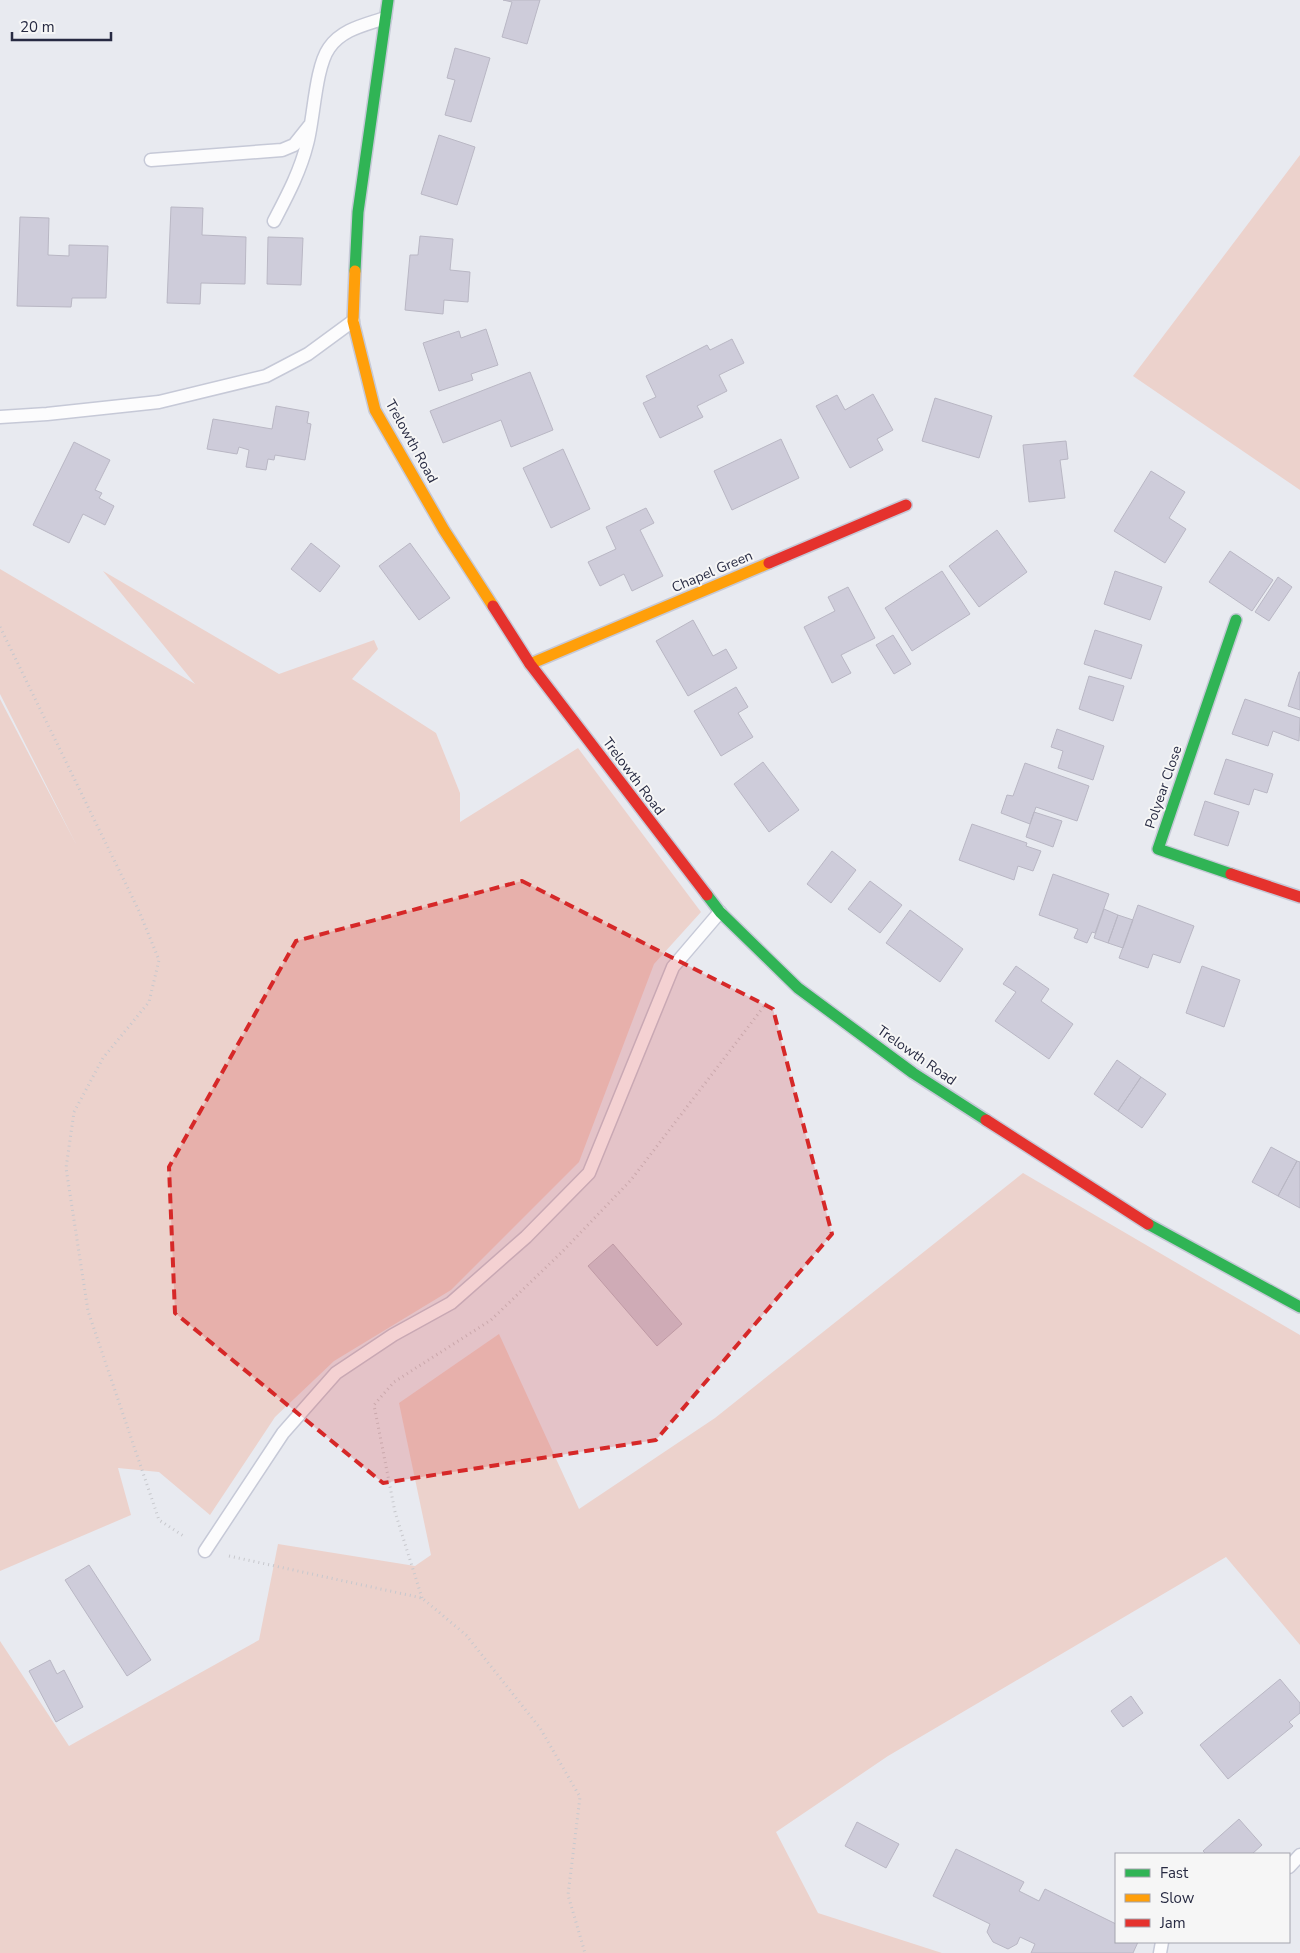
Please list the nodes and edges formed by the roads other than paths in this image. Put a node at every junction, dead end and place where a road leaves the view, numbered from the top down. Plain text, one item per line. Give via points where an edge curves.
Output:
1 (388, 0) edge
2 (385, 18) junction
3 (311, 123) junction
4 (150, 160) dead end
5 (274, 221) dead end
6 (353, 322) junction
7 (0, 417) edge
8 (906, 505) dead end
9 (1236, 620) dead end
10 (530, 664) junction
11 (1300, 897) edge
12 (720, 912) junction
13 (1300, 1307) edge
14 (205, 1551) road end
15 (1300, 1855) edge
16 (1290, 1866) edge

1 - 2 street, Trelowth Road
2 - 3 lane via 352,29 329,48 323,61
2 - 6 street, Trelowth Road via 358,212
3 - 4 lane via 294,145 282,150
3 - 5 lane via 300,167
6 - 7 lane via 308,354 266,376 159,402
6 - 10 street, Trelowth Road via 375,410 444,530
8 - 10 street, Chapel Green
9 - 11 street, Polyear Close via 1158,849
10 - 12 street, Trelowth Road
12 - 13 street, Trelowth Road via 787,977 913,1073 1162,1233
12 - 14 lane via 673,967 589,1172 526,1237 451,1303 336,1372 283,1433
15 - 16 lane

